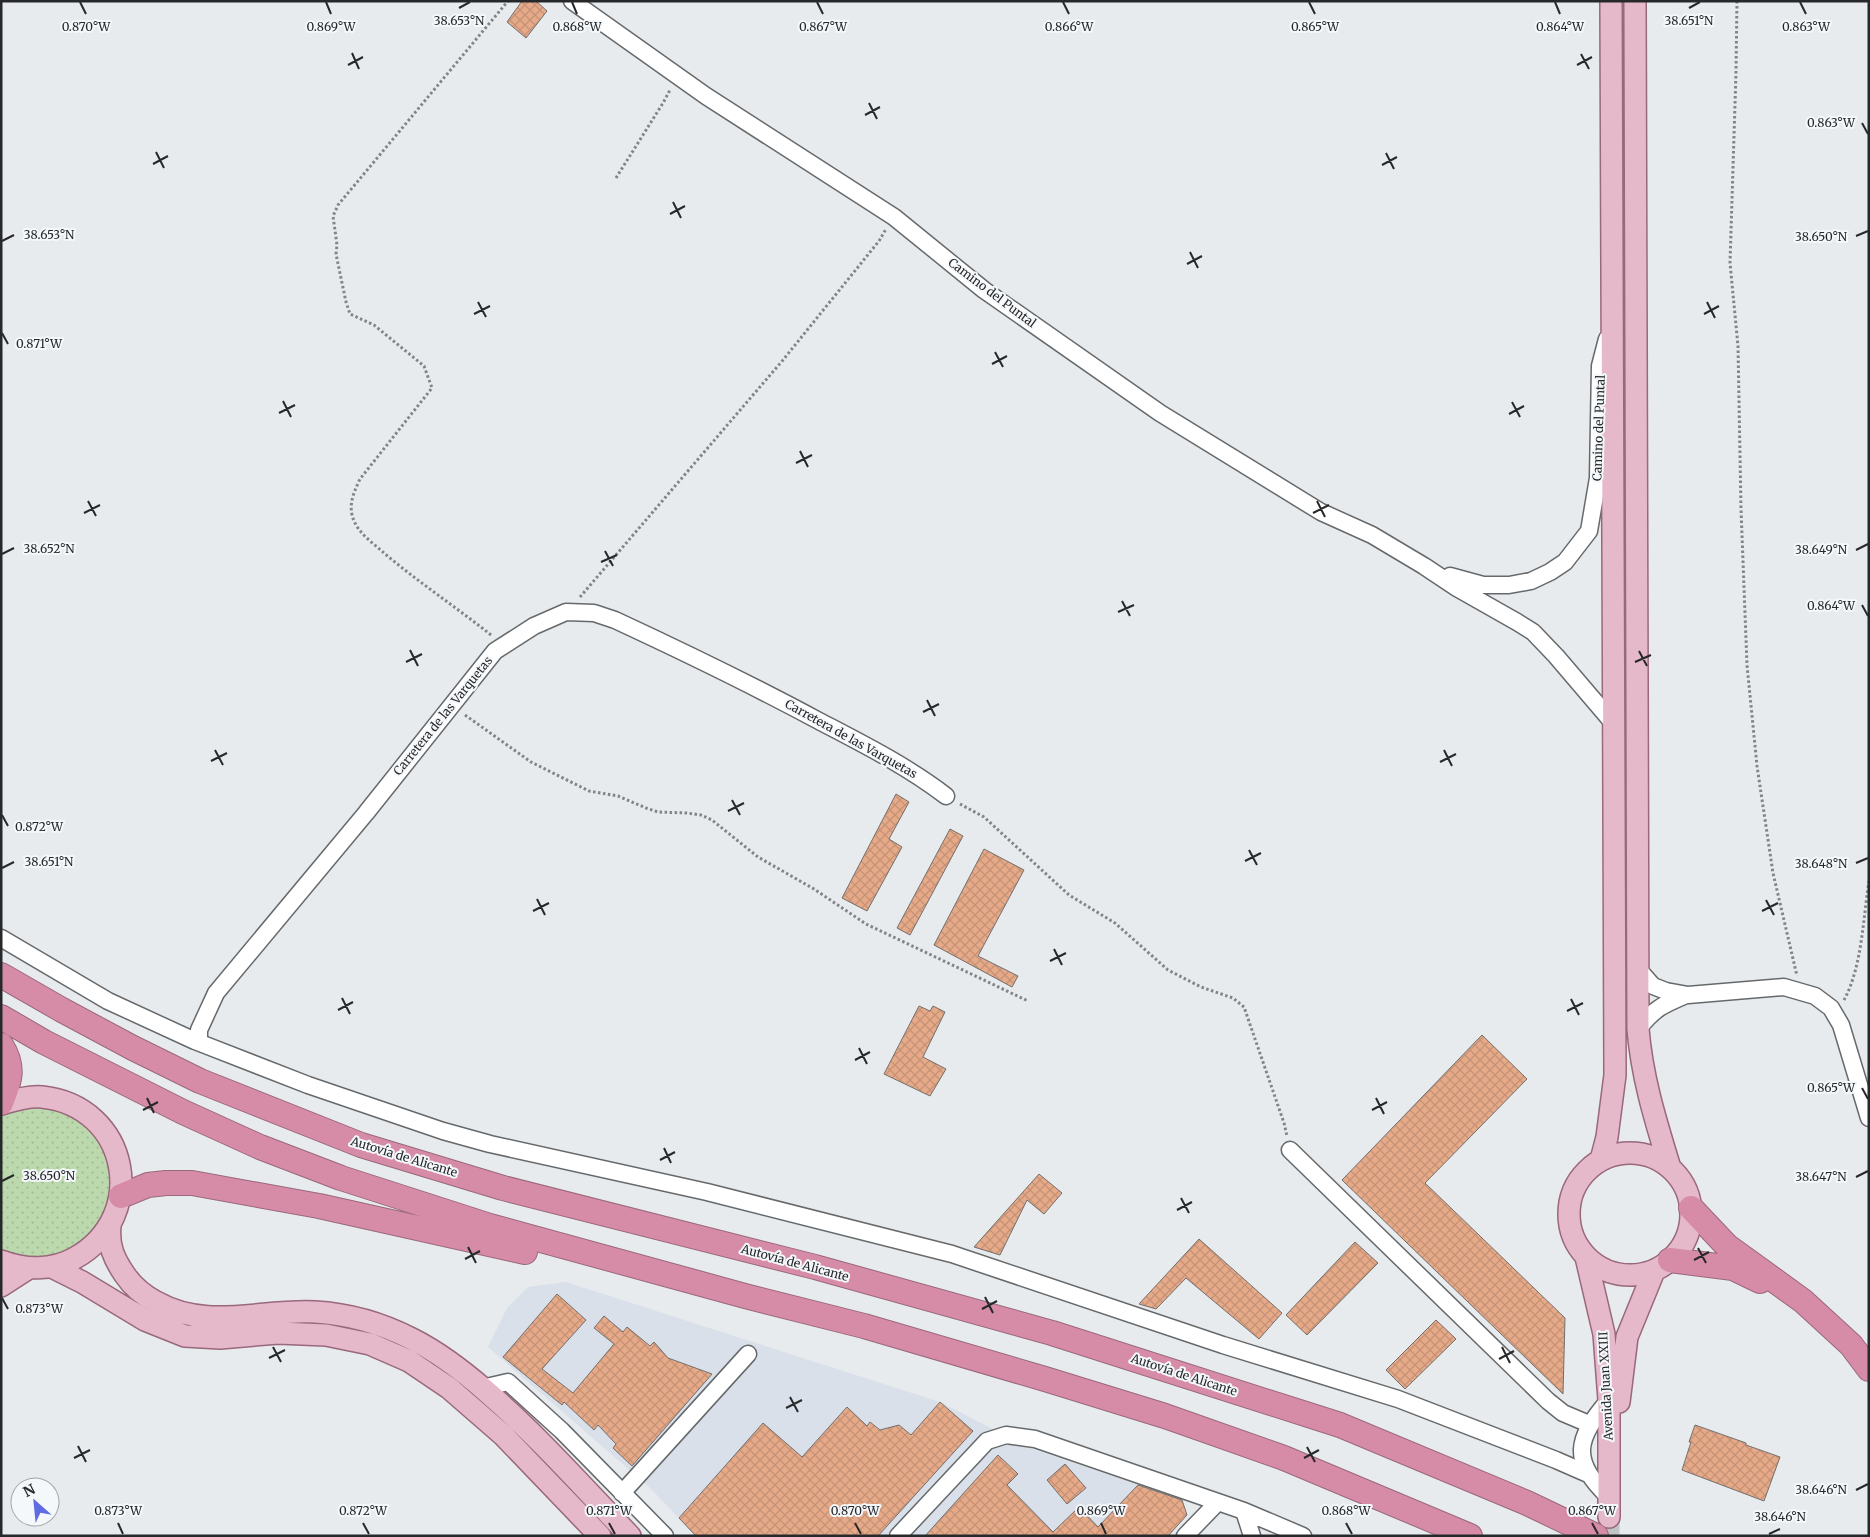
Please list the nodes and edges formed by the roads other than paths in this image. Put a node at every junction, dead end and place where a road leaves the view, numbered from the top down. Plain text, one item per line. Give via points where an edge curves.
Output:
1 (572, 1) edge
2 (1611, 1) edge
3 (1635, 1) edge
4 (1612, 317) junction
5 (1424, 566) junction
6 (1614, 724) junction
7 (946, 796) road end
8 (1, 938) edge
9 (1638, 969) junction
10 (1, 974) edge
11 (1688, 995) junction
12 (1, 1017) edge
13 (1638, 1029) junction
14 (198, 1042) junction
15 (1, 1045) edge
16 (1862, 1073) edge
17 (1, 1104) edge
18 (1869, 1118) edge
19 (1290, 1150) road end
20 (1601, 1160) junction
21 (1670, 1168) junction
22 (121, 1196) junction
23 (1691, 1208) junction
24 (110, 1226) junction
25 (597, 1256) junction
26 (1586, 1257) junction
27 (1, 1261) edge
28 (1662, 1265) junction
29 (52, 1267) junction
30 (29, 1268) junction
31 (1, 1286) edge
32 (1803, 1301) junction
33 (748, 1354) dead end
34 (1869, 1369) edge
35 (482, 1388) junction
36 (1609, 1400) junction
37 (1589, 1424) junction
38 (1581, 1448) junction
39 (1556, 1460) junction
40 (1588, 1474) junction
41 (622, 1493) junction
42 (1217, 1503) junction
43 (1244, 1512) junction
44 (1604, 1523) edge
45 (600, 1536) edge
46 (630, 1536) edge
47 (664, 1536) edge
48 (898, 1536) edge
49 (1184, 1536) edge
50 (1252, 1536) edge
51 (1302, 1536) edge
52 (1470, 1536) edge

1 - 5 street, Camino del Puntal via 706,96 894,217 984,290 1160,413 1321,512 1372,535
2 - 4 main road
3 - 9 main road
4 - 5 street, Camino del Puntal via 1600,366 1598,478 1589,531 1578,547 1565,562 1550,572 1531,581 1509,585 1484,585
4 - 6 main road
5 - 6 street, Camino del Puntal via 1532,632
6 - 20 main road via 1615,1075
7 - 14 street, Carretera de las Varquetas via 898,764 745,681 615,620 594,614 566,612 534,626 495,652 216,993 199,1030
8 - 14 street via 108,1001
9 - 11 street via 1653,986
9 - 13 main road
10 - 44 highway, Autovía de Alicante via 80,1020 200,1081 361,1145 503,1188 815,1267 1052,1333 1340,1425 1527,1503
11 - 13 street via 1656,1009
11 - 16 street via 1784,987 1815,996 1836,1016
12 - 25 highway via 102,1072 260,1147 350,1181
13 - 21 main road via 1648,1099
14 - 39 street via 308,1085 443,1131 707,1192 952,1254 1398,1400
15 - 17 highway via 8,1056 10,1074
16 - 18 street
17 - 22 main road via 20,1098 54,1099 80,1109 96,1121 109,1137 117,1155 122,1176
19 - 37 street via 1548,1401 1563,1413
20 - 21 main road via 1618,1154 1637,1154 1654,1158
20 - 26 main road via 1575,1187 1569,1205 1569,1224 1575,1242
21 - 23 main road via 1688,1193
22 - 24 main road
22 - 25 highway via 148,1185 192,1183 319,1206 549,1258
23 - 28 main road via 1690,1227 1682,1246
23 - 32 highway via 1727,1246
24 - 29 main road via 85,1253
24 - 35 main road via 110,1247 139,1292 178,1313 221,1318 314,1312 373,1322 436,1352
25 - 52 highway via 864,1326 1165,1416 1284,1458
26 - 28 main road via 1601,1268 1618,1274 1636,1275
26 - 36 main road, Avenida Juan XXIII via 1604,1334
27 - 30 main road
28 - 32 highway via 1733,1268
28 - 44 main road, Avenida Juan XXIII via 1627,1337
29 - 30 main road
29 - 45 main road via 145,1320 185,1336 326,1335 370,1344 409,1360 449,1388 503,1436
30 - 31 main road
32 - 34 highway via 1852,1345
33 - 41 street
35 - 41 street via 508,1382 562,1431
35 - 46 main road via 516,1417
36 - 37 street
36 - 44 main road, Avenida Juan XXIII
37 - 38 street
38 - 39 street
38 - 40 street
39 - 40 street
40 - 44 street via 1595,1484
41 - 47 street
42 - 43 street
42 - 48 street via 1035,1439 1006,1435 987,1441
42 - 49 street
43 - 50 street
43 - 51 street

